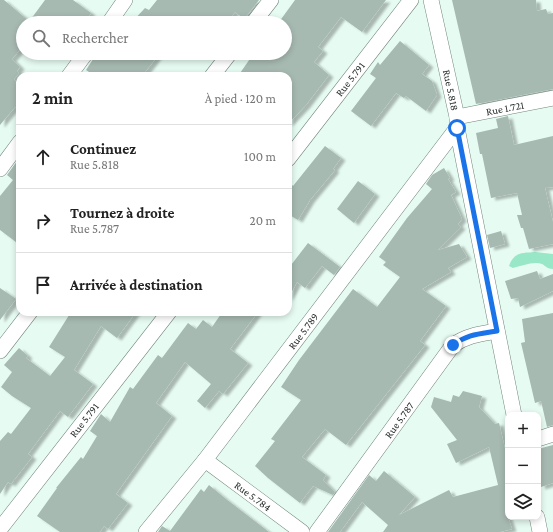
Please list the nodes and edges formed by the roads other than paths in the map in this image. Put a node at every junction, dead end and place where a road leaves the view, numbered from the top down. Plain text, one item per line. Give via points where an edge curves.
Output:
1 (126, 0) edge
2 (271, 0) edge
3 (411, 0) edge
4 (431, 0) edge
5 (114, 16) edge
6 (258, 16) edge
7 (81, 60) edge
8 (225, 60) edge
9 (72, 72) edge
10 (215, 72) edge
11 (553, 98) edge
12 (457, 122) junction
13 (16, 147) edge
14 (292, 154) edge
15 (0, 168) edge
16 (27, 316) edge
17 (166, 316) edge
18 (497, 331) junction
19 (0, 351) edge
20 (513, 412) edge
21 (553, 434) edge
22 (541, 438) edge
23 (205, 460) junction
24 (538, 520) edge
25 (0, 529) edge
26 (146, 532) edge
27 (302, 532) edge
28 (317, 532) edge
29 (540, 532) edge

1 - 5 street
2 - 6 street
3 - 14 street, Rue 5.791
4 - 12 street, Rue 5.818
7 - 9 street
8 - 10 street
11 - 12 street, Rue 1.721
12 - 18 street, Rue 5.818
12 - 23 street, Rue 5.789
13 - 15 street
16 - 19 street
17 - 25 street, Rue 5.791
18 - 20 street, Rue 5.818
18 - 28 street, Rue 5.787 via 463,338 453,345
21 - 22 street
23 - 26 street, Rue 5.789
23 - 27 street, Rue 5.784
24 - 29 street

